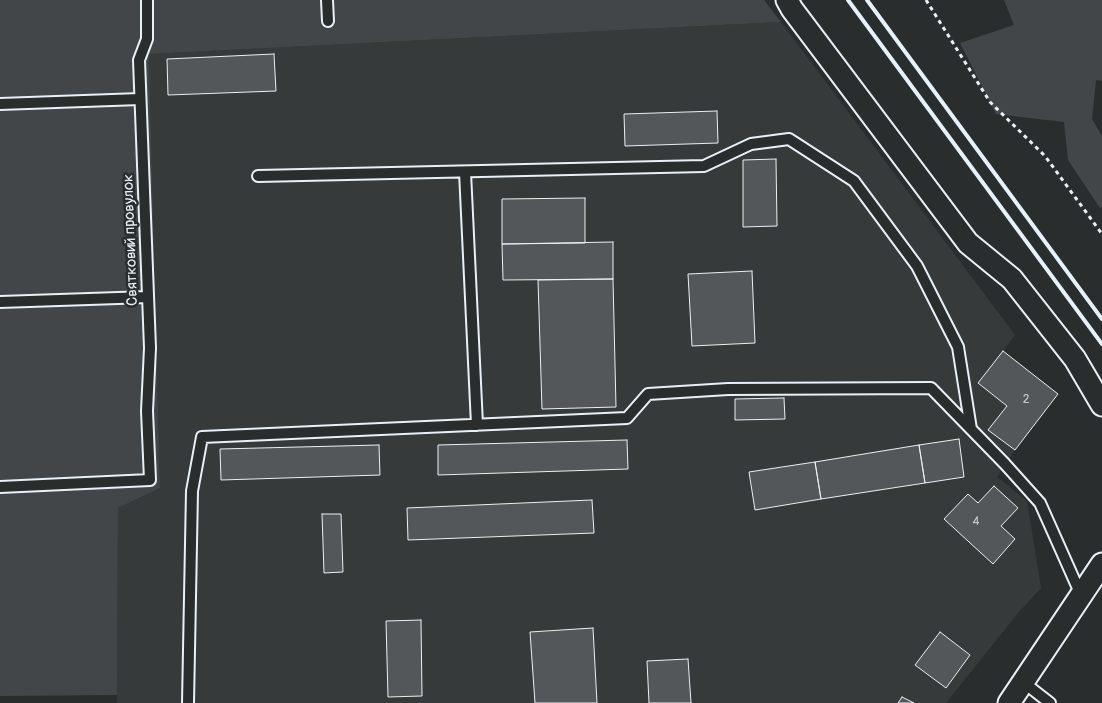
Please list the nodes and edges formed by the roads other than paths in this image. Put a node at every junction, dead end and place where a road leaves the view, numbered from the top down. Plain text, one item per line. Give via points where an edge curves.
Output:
1 (147, 0) edge
2 (327, 0) edge
3 (787, 0) edge
4 (328, 21) dead end
5 (140, 99) junction
6 (0, 104) edge
7 (465, 172) junction
8 (258, 176) dead end
9 (148, 297) junction
10 (0, 302) edge
11 (1102, 405) edge
12 (477, 425) junction
13 (972, 430) junction
14 (0, 488) edge
15 (1102, 565) edge
16 (1081, 596) junction
17 (1023, 682) junction
18 (188, 703) edge
19 (1009, 703) edge
20 (1050, 703) edge

1 - 5 lane, Святковий провулок via 147,39 139,60
2 - 4 lane
3 - 11 street via 968,244 1012,279 1076,359
5 - 6 lane
5 - 9 lane, Святковий провулок
7 - 8 lane
7 - 12 lane
7 - 13 lane via 704,166 751,144 789,139 854,181 917,266 958,347
9 - 10 lane
9 - 14 lane, Святковий провулок via 150,480
12 - 13 lane via 627,418 648,394 728,389 931,388
12 - 18 lane via 202,437 192,491
13 - 16 lane via 1040,503
15 - 16 street
16 - 17 street
17 - 19 street
17 - 20 lane

